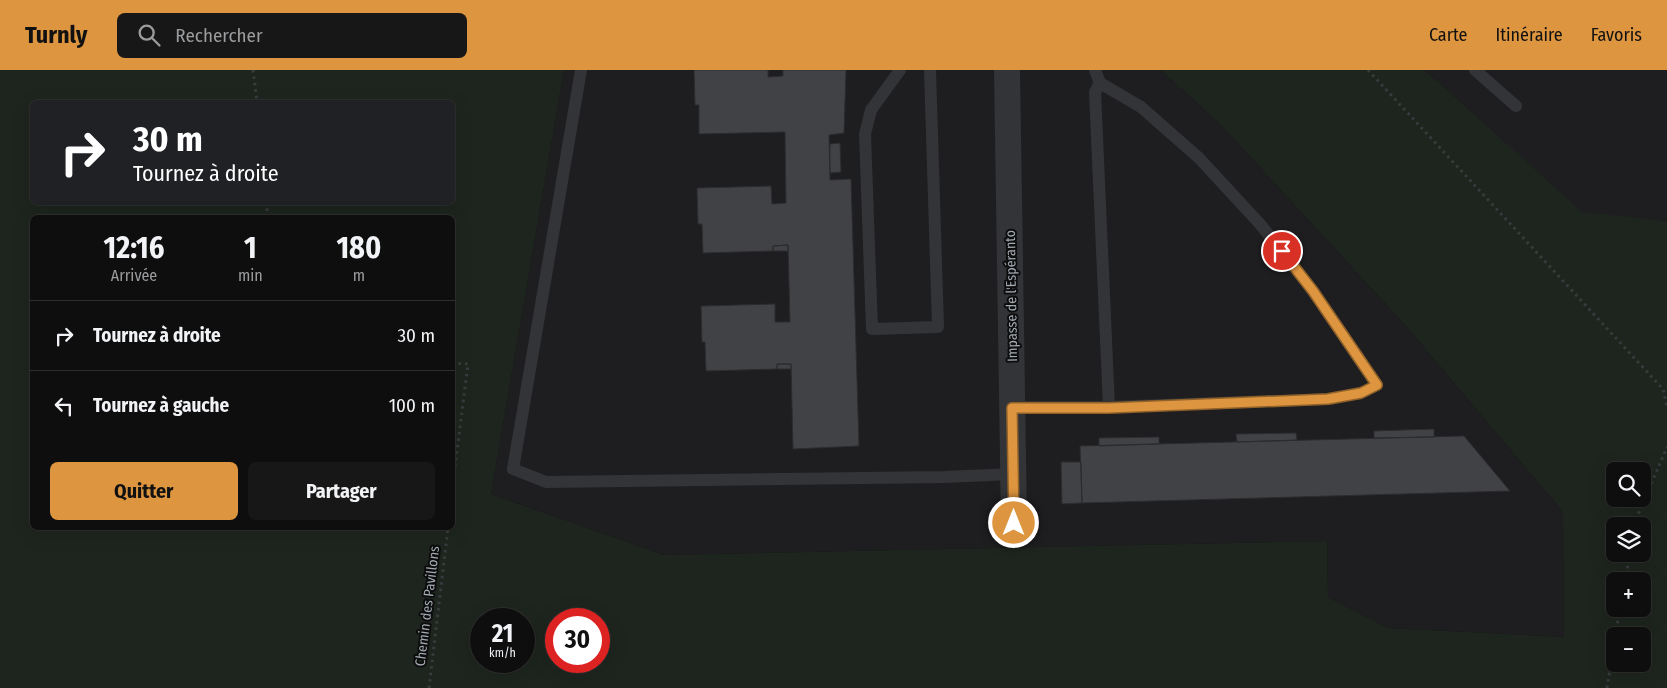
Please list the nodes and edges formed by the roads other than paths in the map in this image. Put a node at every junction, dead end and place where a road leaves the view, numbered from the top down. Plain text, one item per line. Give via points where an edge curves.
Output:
1 (582, 70) edge
2 (900, 70) edge
3 (930, 70) edge
4 (1007, 70) edge
5 (1095, 70) edge
6 (1475, 70) edge
7 (1100, 83) junction
8 (1516, 106) dead end
9 (1012, 408) junction
10 (1109, 408) junction
11 (1013, 474) junction
12 (1014, 523) dead end

1 - 11 lane via 513,469 546,482
2 - 3 lane via 871,110 865,134 872,330 938,327
4 - 9 street, Impasse de l'Espéranto
5 - 7 lane
6 - 8 lane
7 - 10 lane via 1095,92
7 - 10 lane via 1141,107 1199,158 1260,224 1313,291 1377,385 1361,393 1328,399
9 - 10 lane
9 - 11 street, Impasse de l'Espéranto
11 - 12 street, Impasse de l'Espéranto

